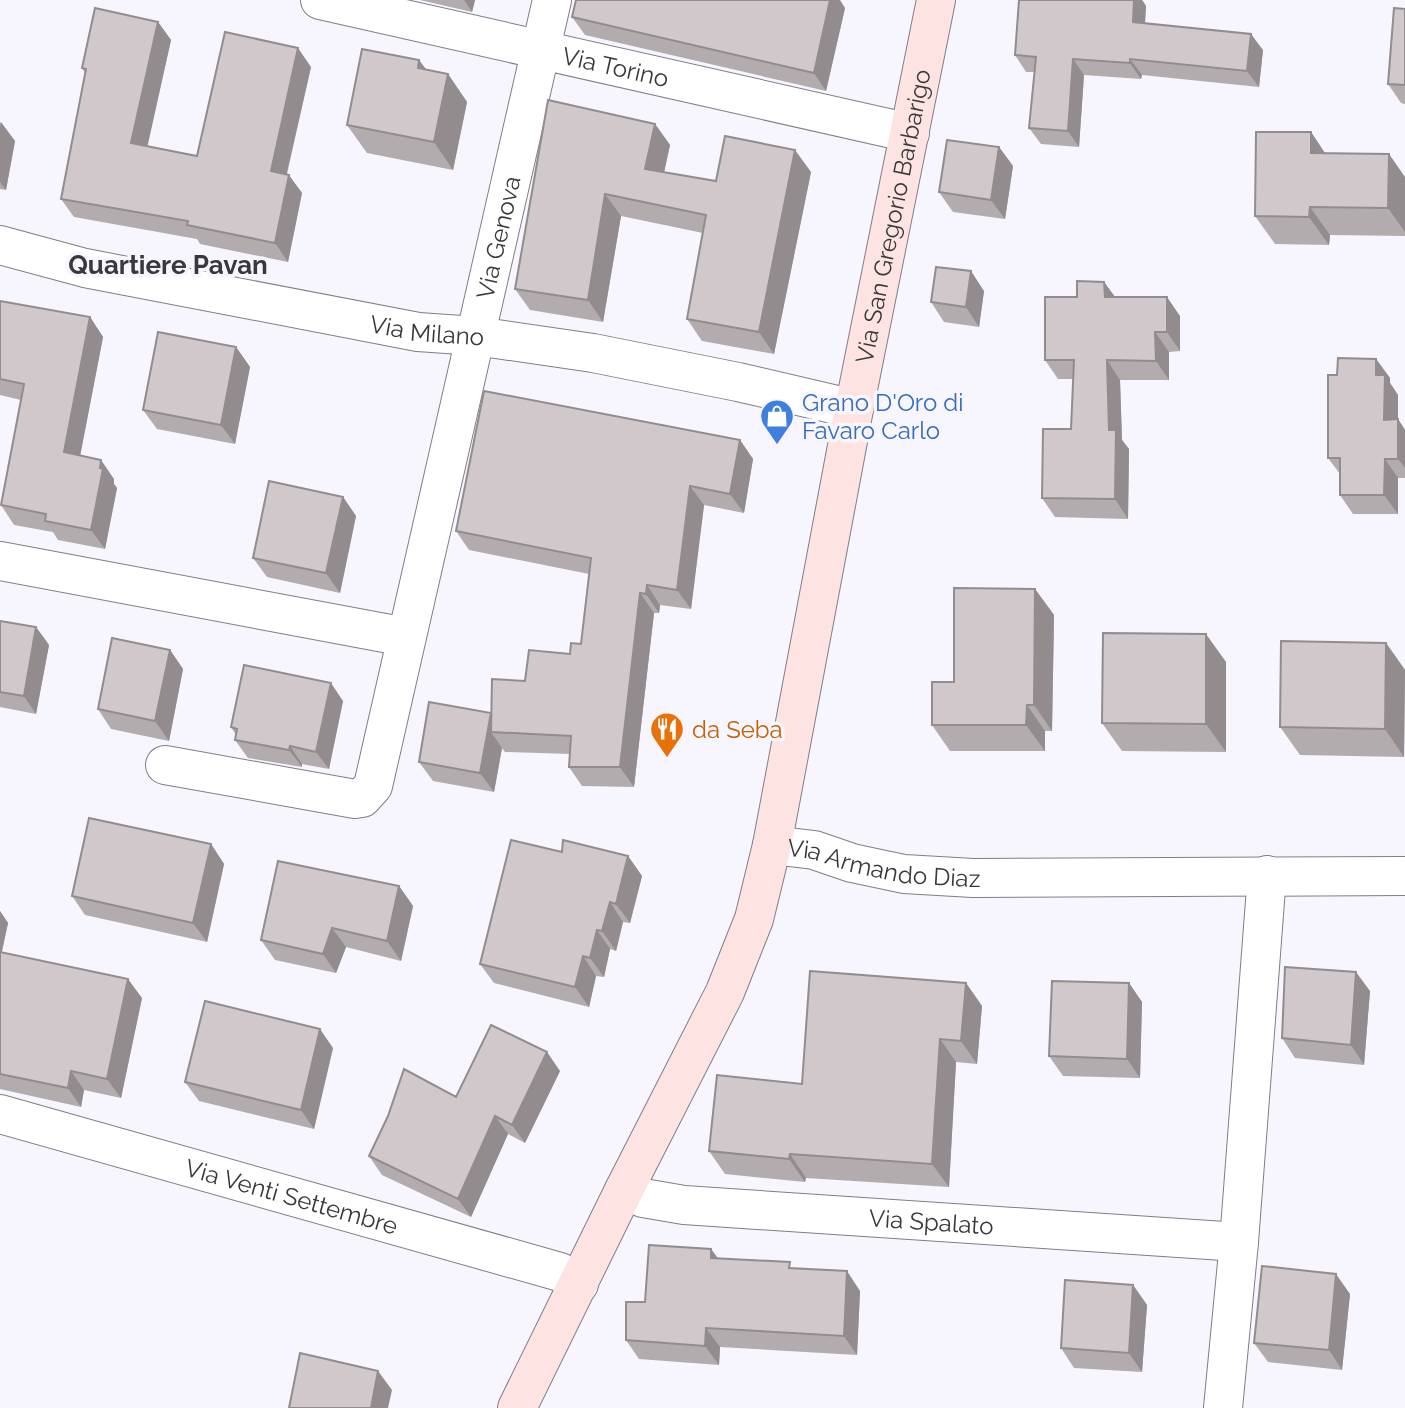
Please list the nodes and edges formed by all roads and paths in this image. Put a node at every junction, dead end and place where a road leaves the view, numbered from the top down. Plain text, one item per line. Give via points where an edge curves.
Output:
1 (320, 0) edge
2 (552, 0) edge
3 (936, 0) edge
4 (540, 49) junction
5 (910, 133) junction
6 (0, 245) edge
7 (476, 336) junction
8 (855, 410) junction
9 (0, 562) edge
10 (406, 637) junction
11 (165, 765) dead end
12 (772, 845) junction
13 (1267, 875) junction
14 (1405, 876) edge
15 (0, 1114) edge
16 (624, 1190) junction
17 (1239, 1242) junction
18 (579, 1284) junction
19 (517, 1408) edge
20 (1223, 1408) edge

1 - 4 street, Via Torino
2 - 4 street, Via Genova
3 - 5 street, Via San Gregorio Barbarigo
4 - 5 street, Via Torino
4 - 7 street, Via Genova
5 - 8 street, Via San Gregorio Barbarigo
6 - 7 street, Via Milano via 85,268 418,332
7 - 8 street, Via Milano via 593,354
7 - 10 street, Via Genova
8 - 12 street, Via San Gregorio Barbarigo
9 - 10 street
10 - 11 street, Via Genova via 373,786 362,798
12 - 13 street, Via Armando Diaz via 814,850 904,874 973,878
12 - 16 street, Via Armando Diaz via 754,919 725,992
13 - 14 street, Via Armando Diaz
13 - 17 street
15 - 18 street, Via Venti Settembre via 560,1272
16 - 17 street, Via Spalato via 684,1205
16 - 18 street, Via Armando Diaz
17 - 20 street
18 - 19 street, Via Armando Diaz

